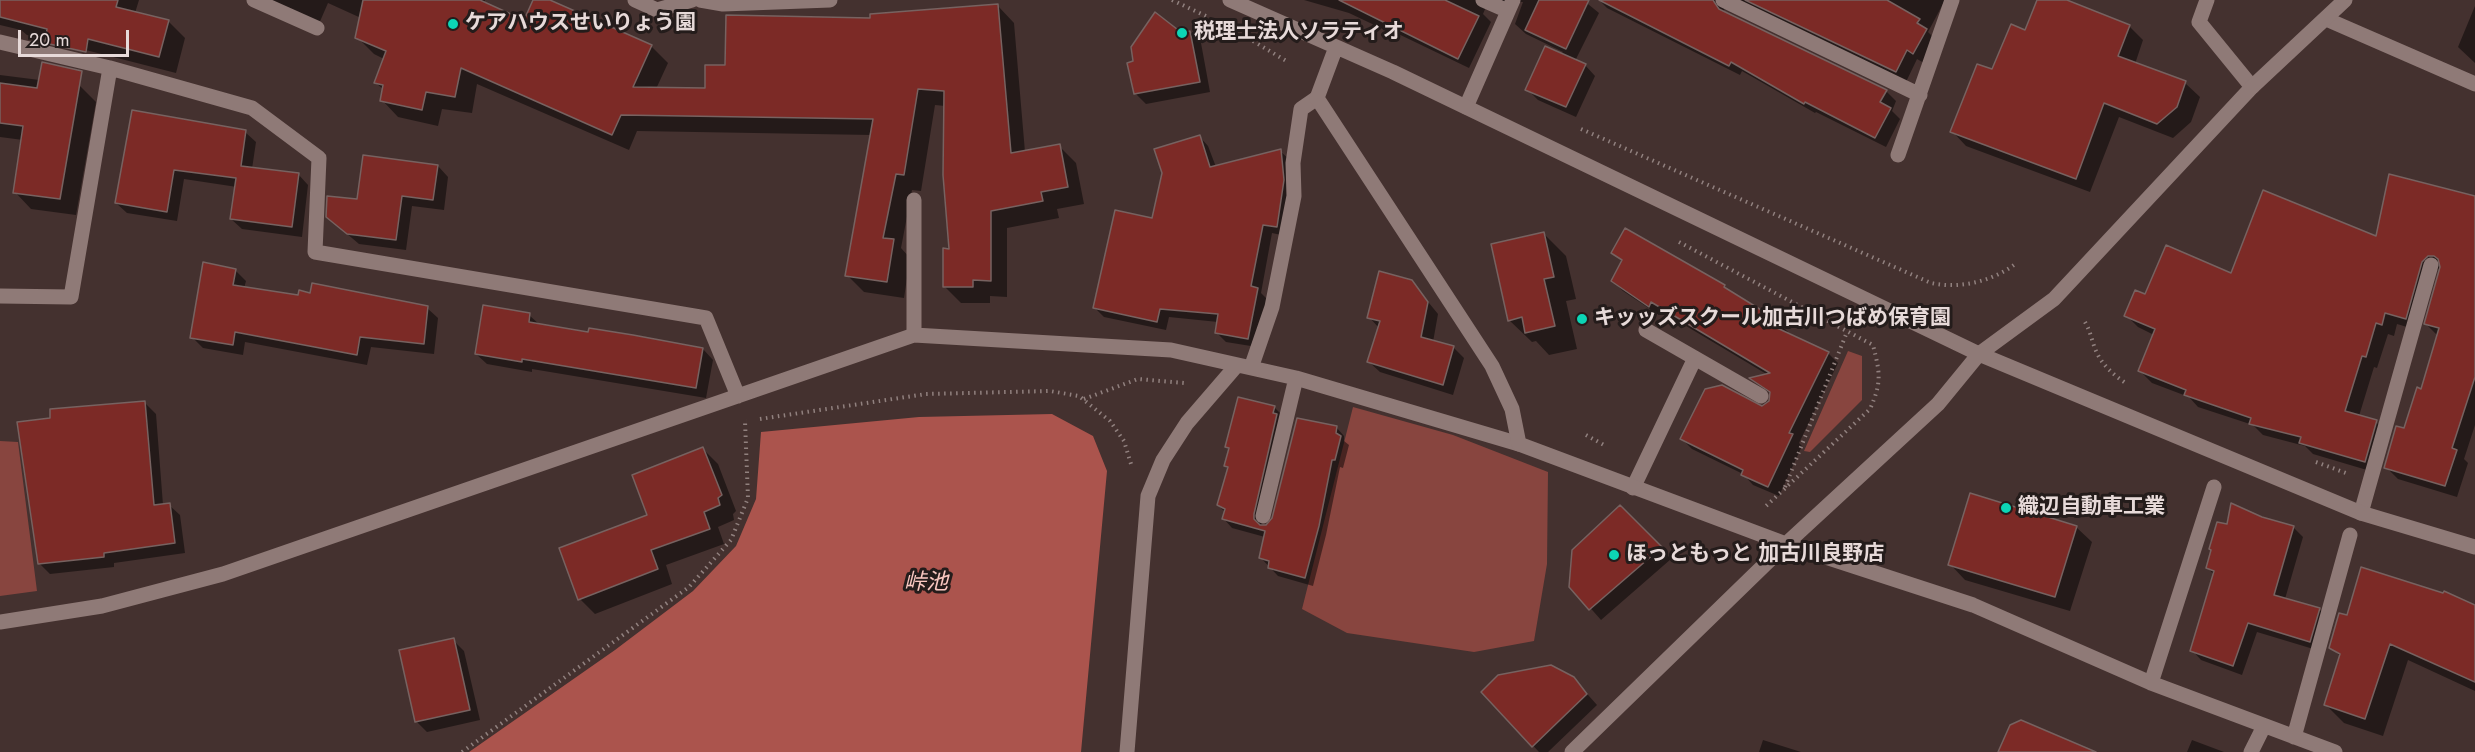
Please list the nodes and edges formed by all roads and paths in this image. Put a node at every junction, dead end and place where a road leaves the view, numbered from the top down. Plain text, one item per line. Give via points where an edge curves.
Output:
1 (254, 0) edge
2 (635, 0) edge
3 (692, 0) edge
4 (700, 0) edge
5 (830, 0) edge
6 (1230, 0) edge
7 (1483, 0) edge
8 (1723, 0) edge
9 (1952, 0) edge
10 (2207, 0) edge
11 (2346, 0) edge
12 (1510, 6) edge
13 (2326, 19) junction
14 (318, 28) dead end
15 (0, 42) edge
16 (1336, 47) junction
17 (110, 68) junction
18 (2475, 84) edge
19 (2252, 87) junction
20 (1920, 94) junction
21 (1317, 98) junction
22 (1466, 107) junction
23 (1573, 126) dead end
24 (1898, 155) dead end
25 (914, 200) dead end
26 (1672, 238) dead end
27 (2014, 265) dead end
28 (2431, 266) dead end
29 (0, 296) edge
30 (2085, 322) dead end
31 (1646, 330) dead end
32 (1847, 332) junction
33 (914, 335) junction
34 (1979, 354) junction
35 (1695, 358) junction
36 (1244, 367) junction
37 (1296, 378) junction
38 (1220, 386) junction
39 (2132, 388) dead end
40 (738, 396) junction
41 (1761, 396) dead end
42 (1083, 399) junction
43 (1586, 435) dead end
44 (1519, 444) junction
45 (1644, 464) junction
46 (1131, 473) dead end
47 (2214, 487) dead end
48 (1633, 488) junction
49 (1783, 491) junction
50 (1764, 507) dead end
51 (2361, 513) junction
52 (1263, 516) dead end
53 (2350, 535) dead end
54 (1786, 544) junction
55 (2475, 547) edge
56 (0, 622) edge
57 (2151, 683) junction
58 (2264, 726) junction
59 (2294, 737) junction
60 (462, 752) edge
61 (1127, 752) edge
62 (1572, 752) edge
63 (2251, 752) edge
64 (2333, 752) edge

1 - 14 street
2 - 3 street via 657,10
4 - 5 street via 723,4
6 - 16 street
7 - 12 street
8 - 20 street
9 - 20 street
10 - 19 street via 2199,22
11 - 13 street
12 - 22 street
13 - 18 street
13 - 19 street
15 - 17 street
16 - 21 street
16 - 22 street
17 - 29 street via 71,297
17 - 40 street via 252,108 319,158 315,252 706,318
19 - 34 street via 2054,299
20 - 24 street
21 - 36 street via 1301,109 1293,163 1294,196 1275,296
21 - 44 street via 1492,366 1512,409
22 - 34 street
23 - 27 path via 1931,283 1947,287 1968,284 2002,274
25 - 33 street
26 - 32 path
28 - 51 street
30 - 39 path via 2105,365
31 - 35 street
32 - 49 path
32 - 49 path via 1873,345 1879,390 1870,409
33 - 36 street via 1171,350
33 - 40 street
34 - 51 street
34 - 54 street via 1938,404
35 - 41 street
35 - 45 street
36 - 37 street
36 - 38 street
37 - 44 street
37 - 52 street
38 - 42 path via 1138,379
38 - 61 street via 1187,423 1163,460 1148,496
40 - 56 street via 223,574 102,606
42 - 46 path via 1110,421 1124,441
42 - 60 path via 1050,391 926,394 745,421 748,498 731,540 689,587
43 - 45 path
44 - 48 street
45 - 48 street
47 - 57 street
48 - 54 street
49 - 50 path
51 - 55 street
53 - 59 street
54 - 57 street via 1973,605
54 - 62 street
57 - 58 street
58 - 59 street
58 - 63 street
59 - 64 street

